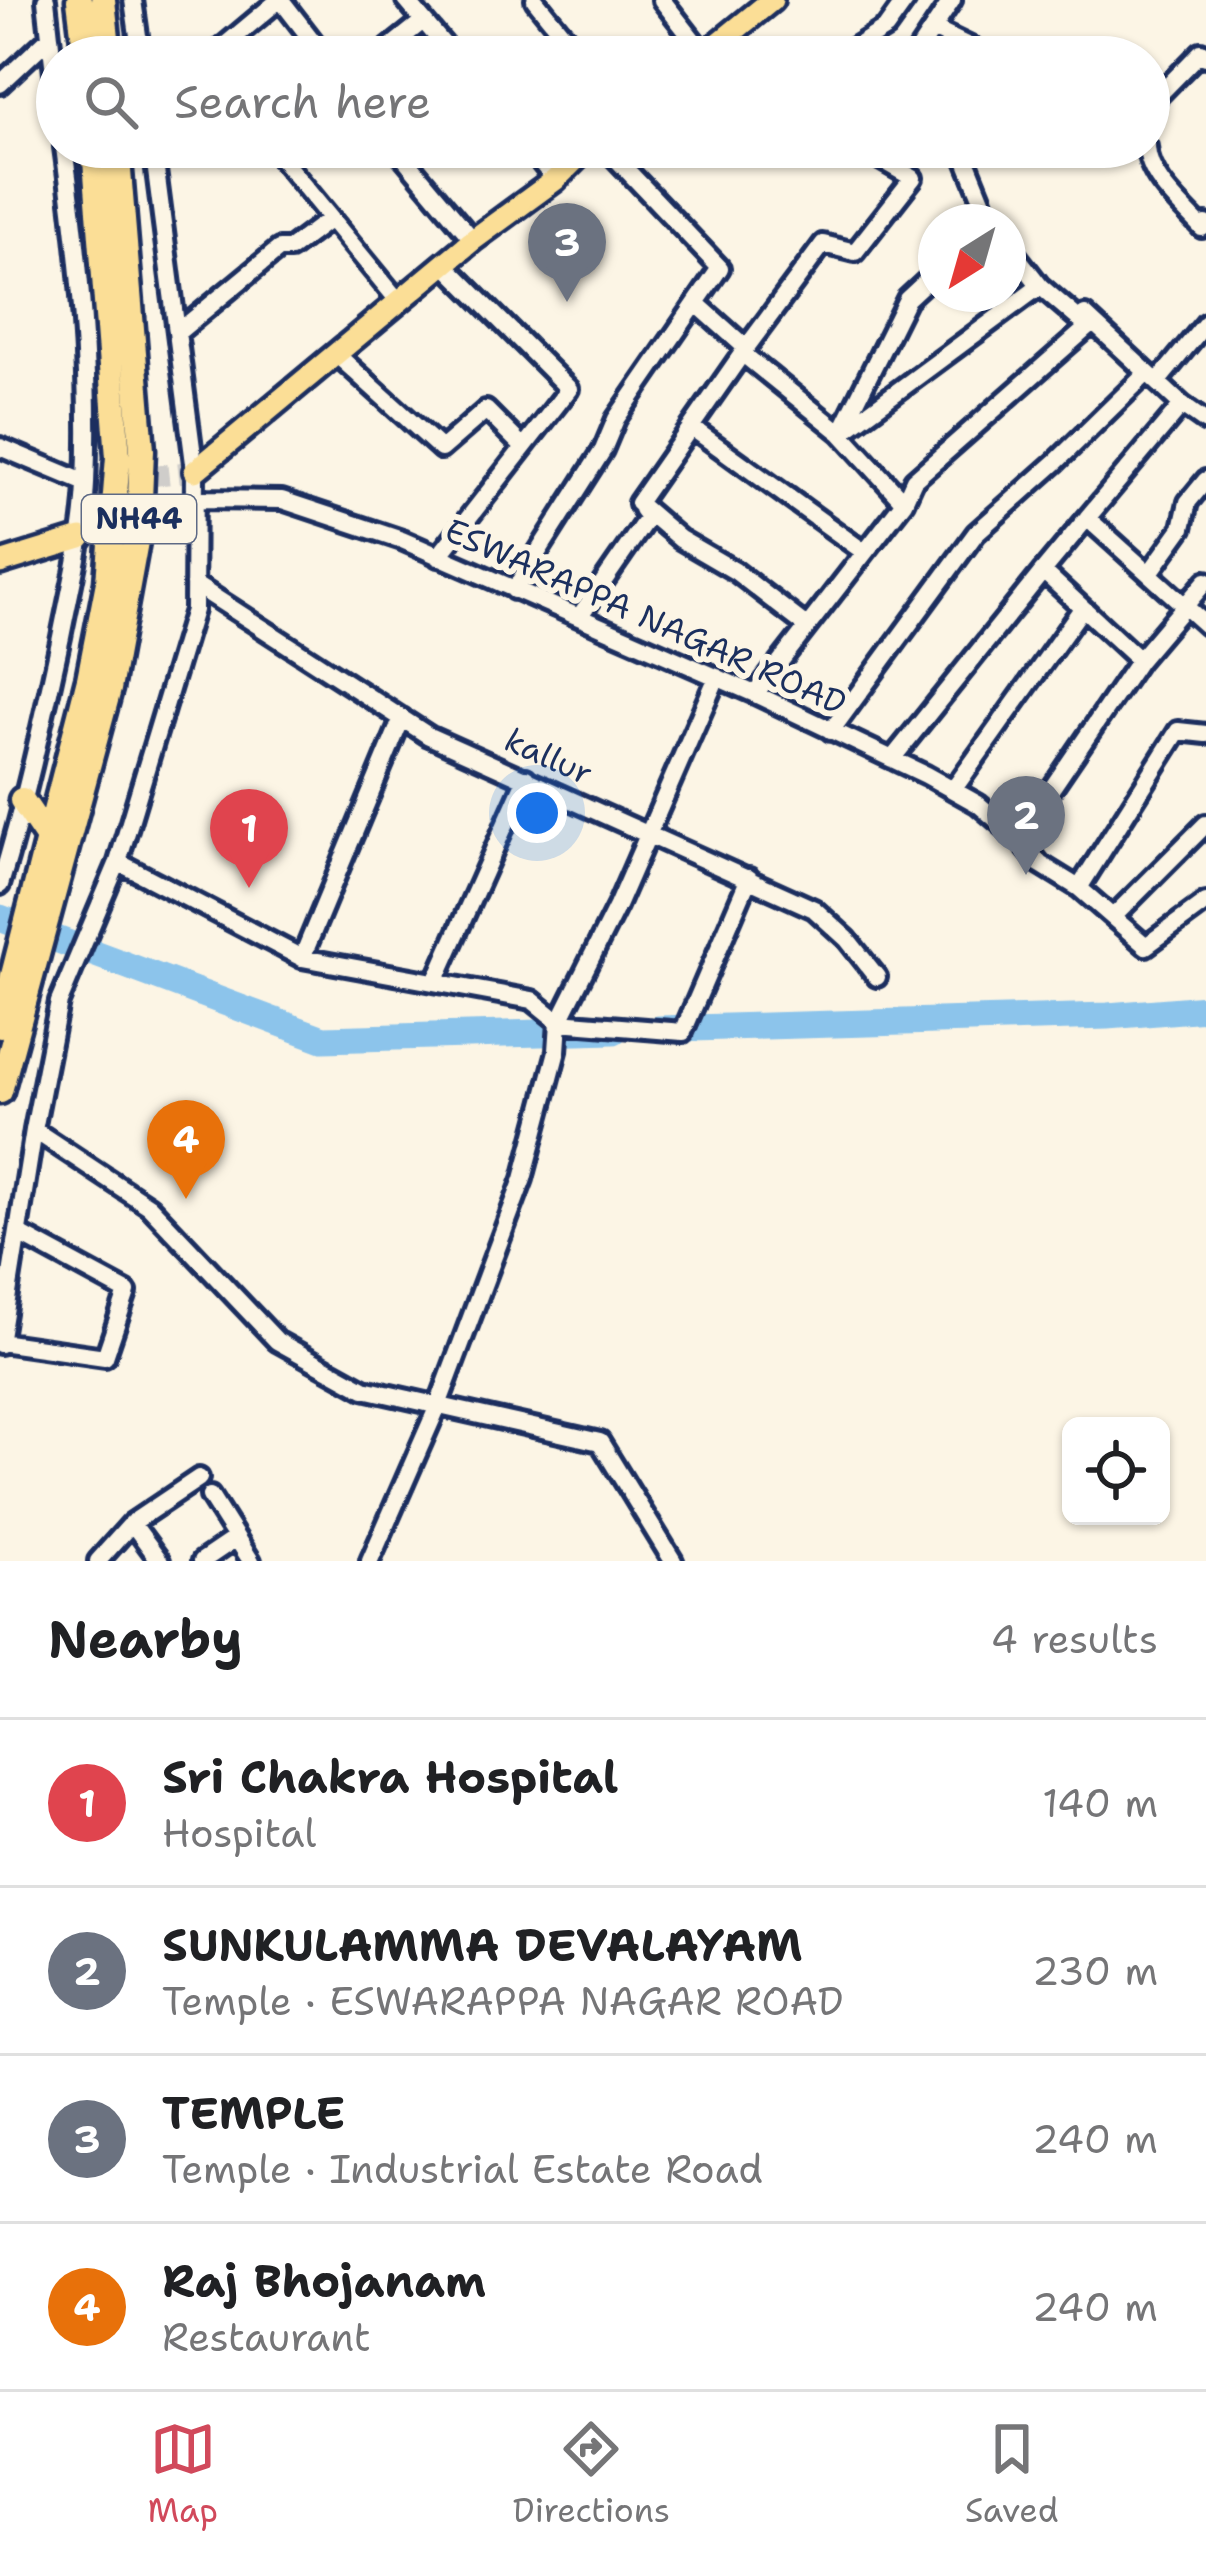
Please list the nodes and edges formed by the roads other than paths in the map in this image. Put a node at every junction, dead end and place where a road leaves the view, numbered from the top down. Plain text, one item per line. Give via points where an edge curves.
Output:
1 (46, 0) edge
2 (79, 0) edge
3 (103, 0) edge
4 (133, 0) edge
5 (280, 0) edge
6 (406, 0) edge
7 (536, 0) edge
8 (662, 0) edge
9 (772, 0) edge
10 (906, 0) edge
11 (952, 0) edge
12 (423, 21) junction
13 (933, 29) junction
14 (48, 36) edge
15 (83, 36) edge
16 (107, 36) edge
17 (138, 36) edge
18 (236, 36) edge
19 (308, 36) edge
20 (404, 36) edge
21 (436, 36) edge
22 (564, 36) edge
23 (688, 36) edge
24 (728, 36) edge
25 (873, 36) edge
26 (928, 36) edge
27 (948, 36) edge
28 (36, 50) edge
29 (1204, 52) edge
30 (0, 84) edge
31 (1170, 85) edge
32 (67, 168) edge
33 (96, 168) edge
34 (119, 168) edge
35 (156, 168) edge
36 (289, 168) edge
37 (413, 168) edge
38 (546, 168) edge
39 (568, 168) edge
40 (625, 168) edge
41 (896, 168) edge
42 (970, 168) edge
43 (1153, 168) edge
44 (556, 180) junction
45 (983, 204) edge
46 (330, 219) junction
47 (1206, 224) edge
48 (473, 240) junction
49 (445, 265) junction
50 (1026, 268) edge
51 (1040, 286) junction
52 (918, 289) edge
53 (400, 303) junction
54 (697, 304) junction
55 (1206, 323) edge
56 (1088, 327) junction
57 (177, 333) junction
58 (744, 351) junction
59 (336, 355) junction
60 (1153, 377) junction
61 (1181, 405) junction
62 (1206, 422) edge
63 (691, 427) junction
64 (841, 433) junction
65 (0, 447) edge
66 (523, 447) junction
67 (195, 471) junction
68 (1206, 480) edge
69 (86, 483) junction
70 (196, 499) junction
71 (904, 502) junction
72 (638, 503) junction
73 (1087, 518) junction
74 (81, 538) junction
75 (864, 552) junction
76 (438, 557) junction
77 (0, 562) edge
78 (1043, 571) junction
79 (1149, 574) junction
80 (1206, 581) edge
81 (194, 584) junction
82 (514, 590) junction
83 (1186, 604) junction
84 (1082, 610) junction
85 (579, 616) junction
86 (805, 625) junction
87 (1206, 625) edge
88 (1139, 660) junction
89 (717, 677) junction
90 (755, 694) junction
91 (402, 718) junction
92 (831, 731) junction
93 (1202, 737) edge
94 (892, 760) junction
95 (526, 778) junction
96 (953, 790) junction
97 (22, 800) junction
98 (1206, 824) edge
99 (648, 832) junction
100 (1018, 838) junction
101 (49, 840) junction
102 (118, 862) junction
103 (749, 878) junction
104 (2, 880) edge
105 (48, 882) junction
106 (1079, 888) junction
107 (1206, 902) edge
108 (1113, 917) junction
109 (302, 958) junction
110 (877, 977) dead end
111 (435, 982) junction
112 (10, 1011) edge
113 (560, 1022) junction
114 (0, 1091) edge
115 (34, 1130) junction
116 (17, 1233) junction
117 (0, 1343) edge
118 (437, 1408) junction
119 (199, 1478) dead end
120 (210, 1496) dead end
121 (132, 1523) junction
122 (236, 1538) junction
123 (98, 1561) edge
124 (160, 1561) edge
125 (202, 1561) edge
126 (251, 1561) edge
127 (370, 1561) edge
128 (673, 1561) edge

1 - 14 street
2 - 15 highway
3 - 16 highway
4 - 17 street
5 - 18 street
5 - 19 street
6 - 12 street
7 - 22 street
8 - 23 street
9 - 24 main road
10 - 25 street
11 - 13 street
12 - 20 street
12 - 21 street
13 - 26 street
13 - 27 street
28 - 30 street
29 - 31 street
32 - 69 street
33 - 101 highway, NH44 via 118,457 108,582
34 - 105 highway, NH44 via 142,450 139,525 109,689
35 - 57 street
36 - 46 street
37 - 48 street
38 - 44 street
39 - 44 main road
40 - 54 street via 720,268
41 - 58 street via 914,178 855,253 823,244
42 - 45 street
43 - 47 street
44 - 48 main road
46 - 53 street
46 - 57 street via 279,249
48 - 49 main road
49 - 53 main road
49 - 66 street via 568,389
50 - 51 street
51 - 56 street
51 - 64 street
52 - 64 street
53 - 59 main road
54 - 58 street
54 - 82 street via 616,419
55 - 60 street
56 - 60 street via 1085,315
56 - 71 street via 914,480
57 - 67 street
58 - 63 street
58 - 64 street
59 - 66 street via 441,449 486,410
59 - 67 main road
60 - 61 street
60 - 92 street via 976,533
61 - 62 street
61 - 73 street
63 - 72 street
63 - 75 street
64 - 71 street
65 - 69 street
66 - 76 street
67 - 70 street
68 - 79 street
69 - 74 street
70 - 76 street, ESWARAPPA NAGAR ROAD via 282,500
70 - 81 street
71 - 75 street
72 - 85 street via 648,517
72 - 86 street
73 - 78 street
73 - 79 street
74 - 77 main road
74 - 97 street
75 - 86 street
76 - 82 street, ESWARAPPA NAGAR ROAD
78 - 84 street
78 - 94 street
79 - 83 street
80 - 83 street
81 - 91 street, kallur
81 - 102 street via 194,610
82 - 85 street, ESWARAPPA NAGAR ROAD
83 - 87 street
83 - 88 street
84 - 88 street
84 - 96 street
85 - 89 street, ESWARAPPA NAGAR ROAD
86 - 90 street
88 - 100 street
89 - 90 street, ESWARAPPA NAGAR ROAD
89 - 99 street
90 - 92 street, ESWARAPPA NAGAR ROAD
91 - 95 street, kallur
91 - 109 street
92 - 94 street, ESWARAPPA NAGAR ROAD
93 - 106 street via 1178,731
94 - 96 street, ESWARAPPA NAGAR ROAD
95 - 99 street, kallur
95 - 111 street
96 - 100 street, ESWARAPPA NAGAR ROAD
97 - 101 highway
97 - 104 street
98 - 108 street
99 - 103 street, kallur
99 - 113 street
100 - 106 street, ESWARAPPA NAGAR ROAD via 1040,864
101 - 105 highway, NH44
102 - 109 street
102 - 115 street via 58,1002
103 - 110 street, kallur via 814,909
103 - 113 street via 683,1031
105 - 112 highway, NH44
106 - 108 street, ESWARAPPA NAGAR ROAD
107 - 108 street, ESWARAPPA NAGAR ROAD via 1146,946
109 - 111 street
111 - 113 street via 532,1000
112 - 114 highway, NH44
113 - 118 street via 523,1179
115 - 116 street
115 - 118 street via 149,1206 278,1340 364,1389
116 - 117 street
116 - 117 street via 127,1292 105,1357
118 - 127 street
118 - 128 street via 600,1442
119 - 121 street
120 - 122 street
121 - 123 street
121 - 124 street
122 - 125 street
122 - 126 street

